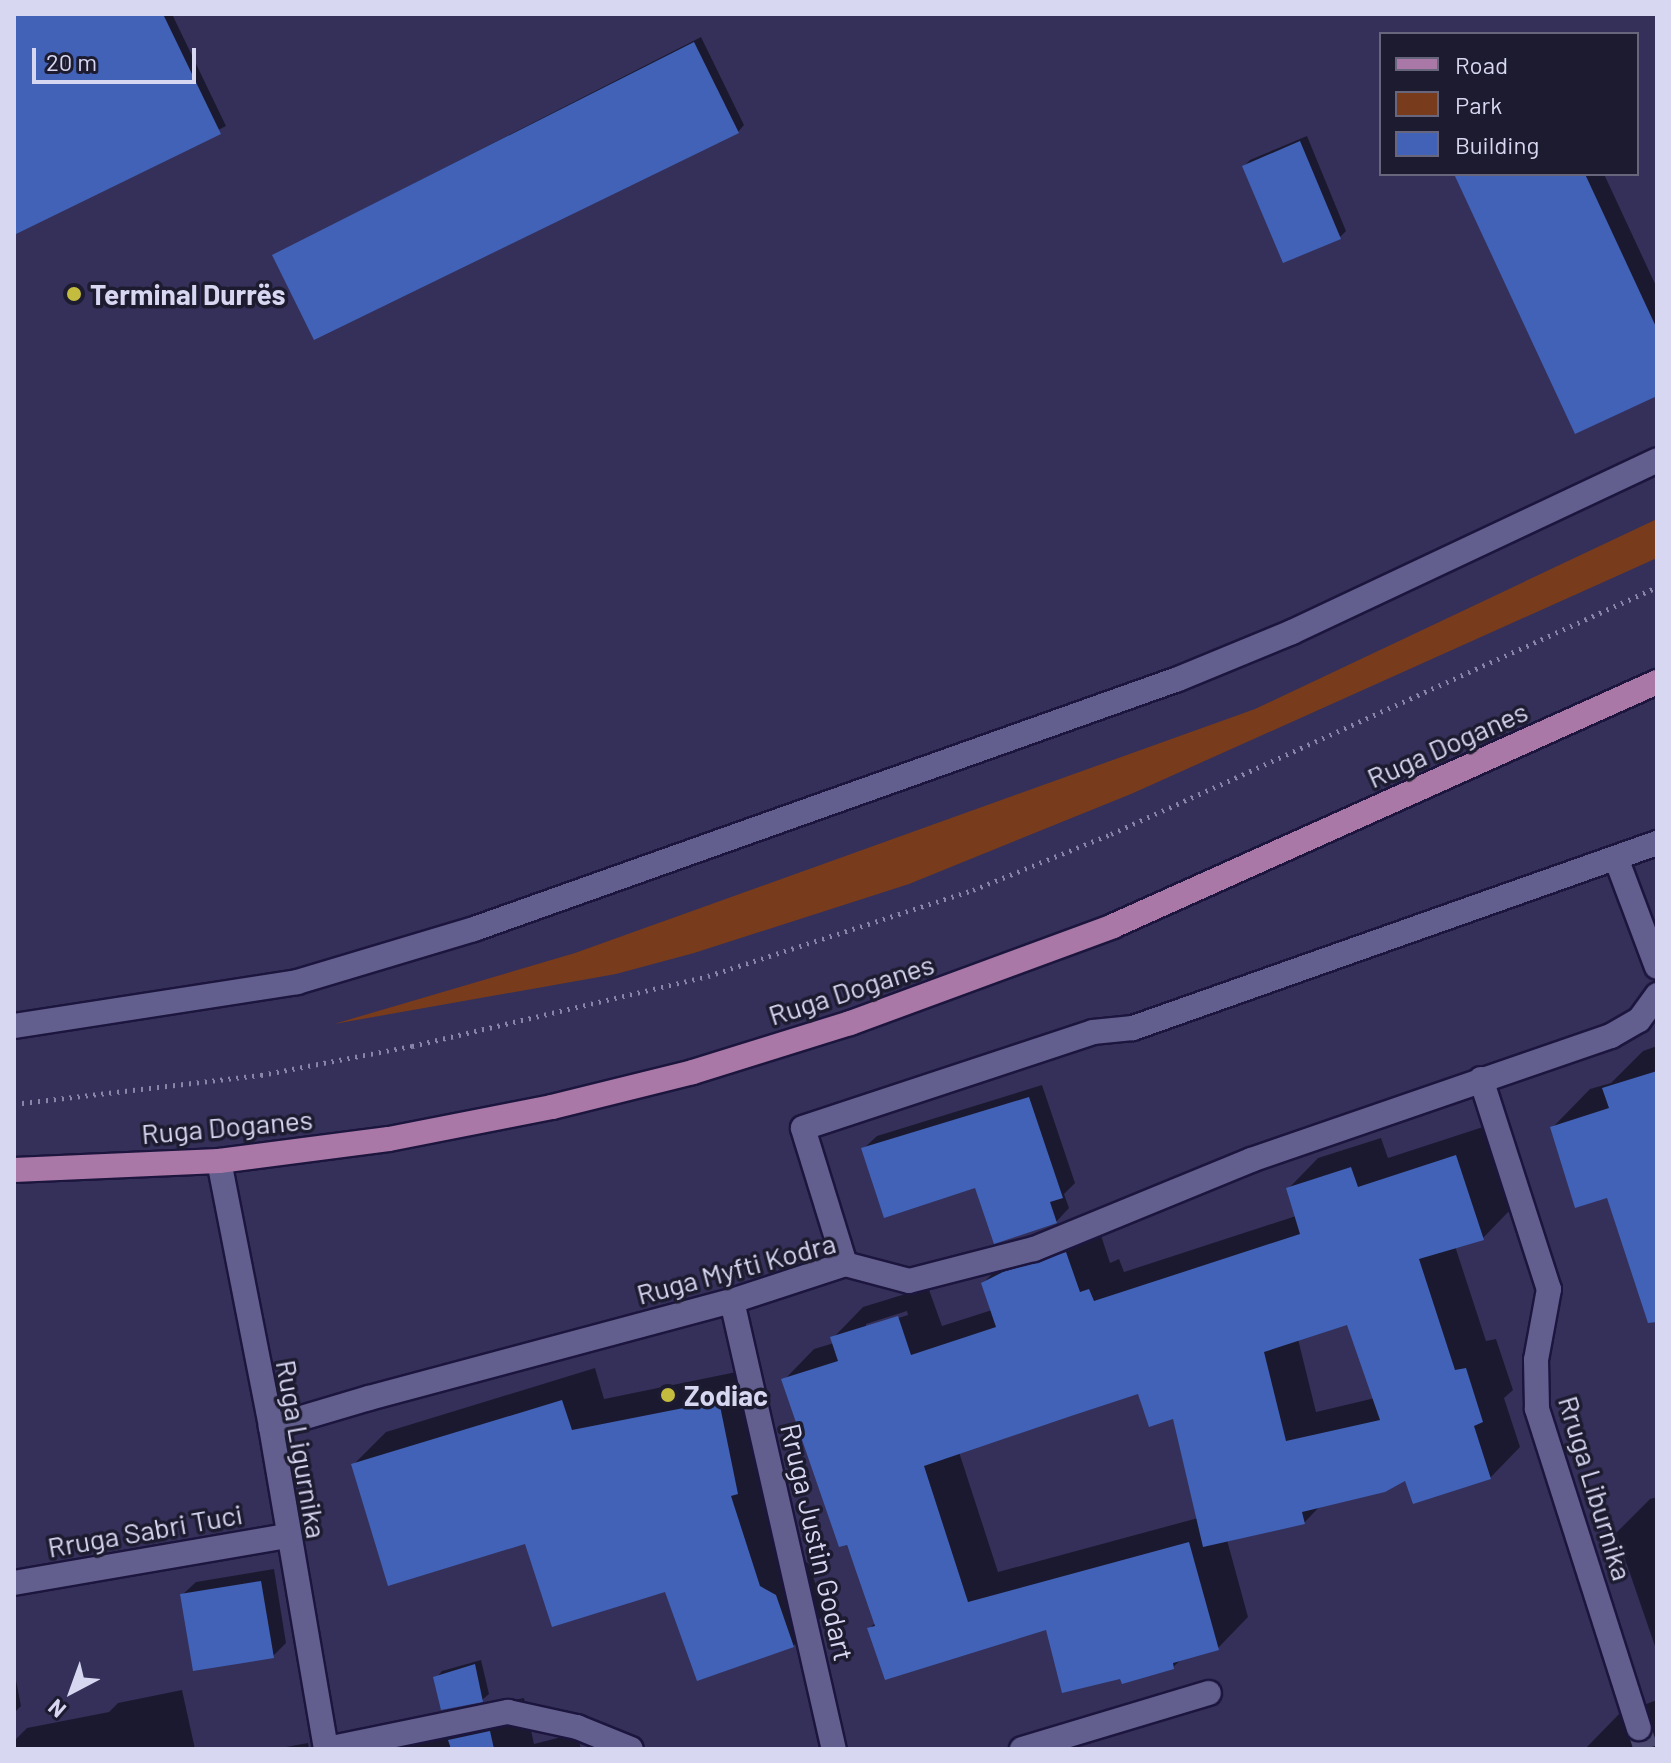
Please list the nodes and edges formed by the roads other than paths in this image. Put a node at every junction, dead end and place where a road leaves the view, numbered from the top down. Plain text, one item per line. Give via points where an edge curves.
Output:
1 (1657, 460) edge
2 (1657, 682) edge
3 (1657, 843) edge
4 (1616, 858) junction
5 (1657, 967) edge
6 (1657, 995) edge
7 (14, 1026) edge
8 (1648, 1027) edge
9 (1481, 1079) junction
10 (219, 1161) junction
11 (14, 1170) edge
12 (845, 1264) junction
13 (732, 1301) junction
14 (271, 1427) junction
15 (287, 1536) junction
16 (14, 1583) edge
17 (1209, 1693) dead end
18 (1639, 1728) tunnel mouth
19 (326, 1749) edge
20 (631, 1749) edge
21 (834, 1749) edge
22 (1022, 1749) edge

1 - 7 street via 1306,625 1178,679 634,874 297,982
2 - 10 main road, Ruga Doganes via 1113,926 850,1023 693,1072 552,1107 389,1139
3 - 4 street
4 - 5 street
4 - 12 street via 1133,1028 1093,1032 803,1128
6 - 8 street
8 - 9 street, Ruga Myfti Kodra
9 - 12 street, Ruga Myfti Kodra via 1251,1160 1034,1249 909,1281
9 - 18 street, Rruga Liburnika via 1549,1289 1536,1360 1537,1409
10 - 11 main road, Ruga Doganes
10 - 14 street, Ruga Ligurnika
12 - 13 street, Ruga Myfti Kodra
13 - 14 street, Ruga Myfti Kodra
13 - 21 street, Rruga Justin Godart
14 - 15 street, Ruga Ligurnika
15 - 16 street, Rruga Sabri Tuci
15 - 19 street, Ruga Ligurnika
17 - 22 street
19 - 20 street via 508,1712 577,1727

